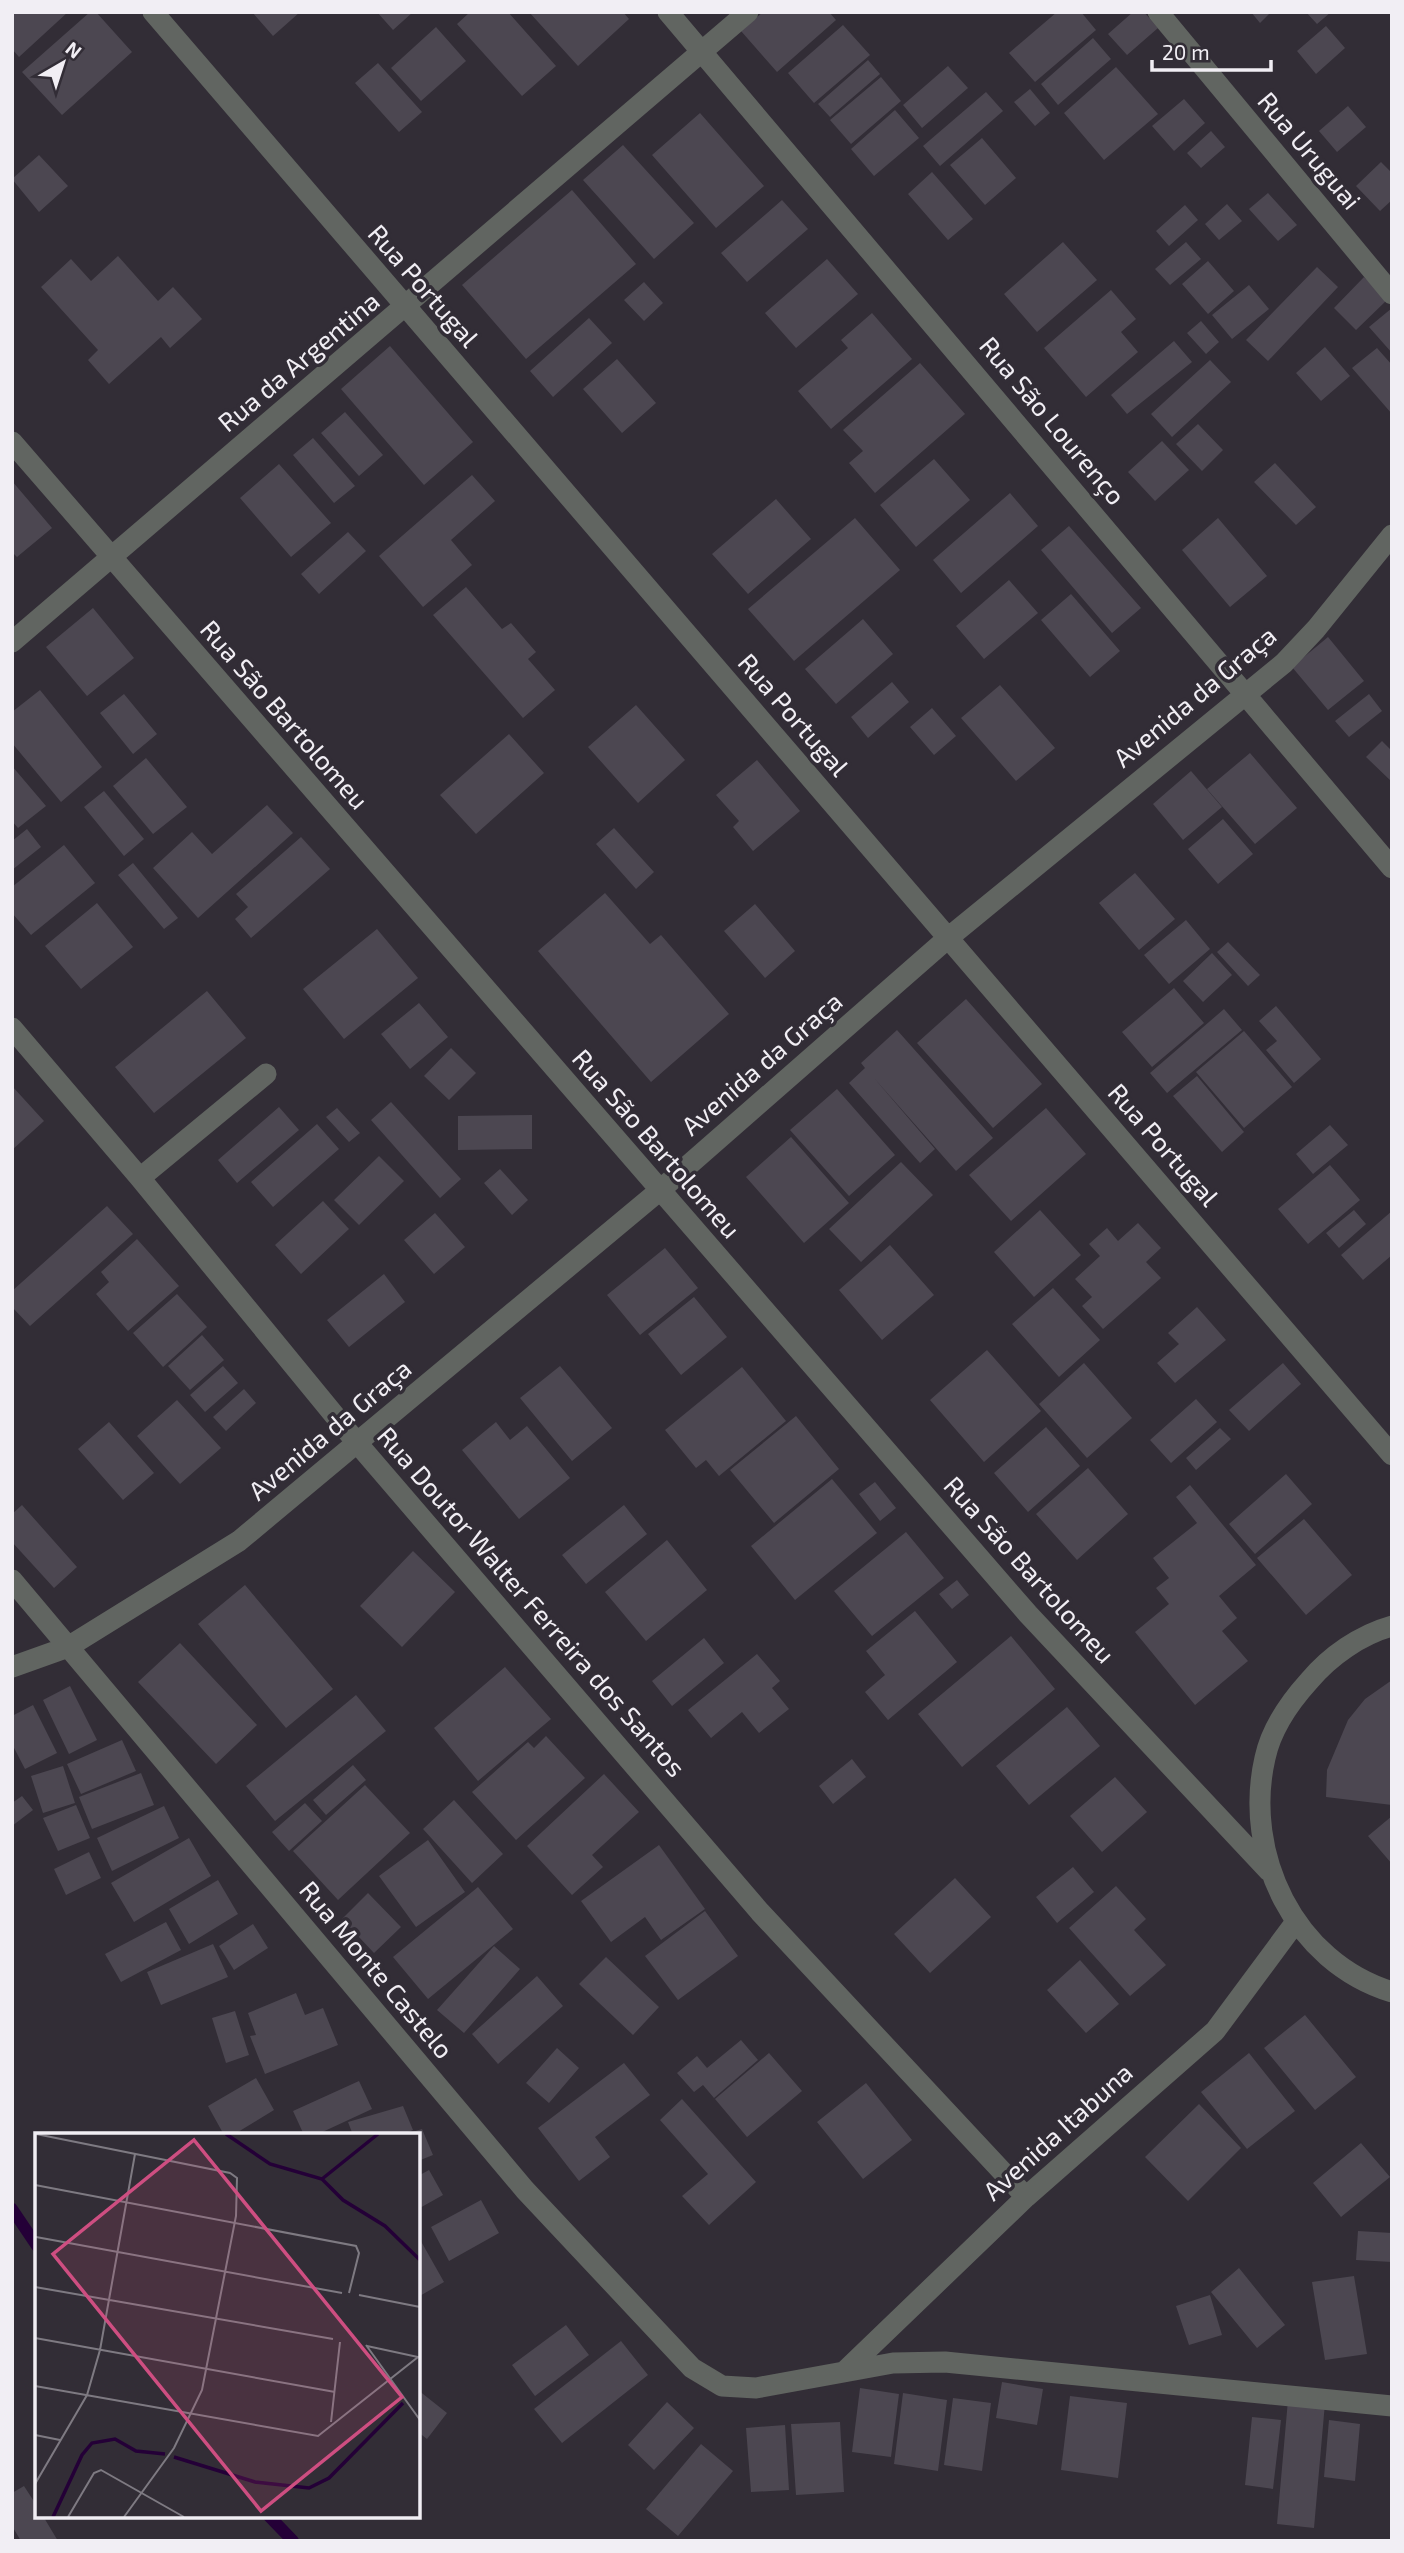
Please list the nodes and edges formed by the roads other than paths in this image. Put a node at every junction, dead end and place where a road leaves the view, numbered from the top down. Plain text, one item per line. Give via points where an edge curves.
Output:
1 (153, 12) edge
2 (668, 12) edge
3 (748, 12) edge
4 (1158, 12) edge
5 (704, 53) junction
6 (1392, 294) edge
7 (405, 309) junction
8 (12, 442) edge
9 (1392, 535) edge
10 (110, 559) junction
11 (12, 642) edge
12 (1245, 692) junction
13 (1392, 868) edge
14 (948, 938) junction
15 (12, 1028) edge
16 (266, 1074) dead end
17 (140, 1178) junction
18 (659, 1191) junction
19 (358, 1444) junction
20 (1392, 1455) edge
21 (12, 1580) edge
22 (1392, 1626) edge
23 (68, 1647) junction
24 (12, 1667) edge
25 (1269, 1871) junction
26 (1295, 1923) junction
27 (1392, 1992) edge
28 (1026, 2197) junction
29 (845, 2371) junction
30 (1392, 2406) edge

1 - 7 street, Rua Portugal
2 - 5 street, Rua São Lourenço
3 - 5 street, Rua da Argentina
4 - 6 street, Rua Uruguai
5 - 7 street, Rua da Argentina
5 - 12 street, Rua São Lourenço
7 - 10 street, Rua da Argentina
7 - 14 street, Rua Portugal
8 - 10 street, Rua São Bartolomeu
9 - 12 street, Avenida da Graça via 1302,645
10 - 11 street, Rua da Argentina
10 - 18 street, Rua São Bartolomeu
12 - 13 street, Rua São Lourenço
12 - 14 street, Avenida da Graça
14 - 18 street, Avenida da Graça
14 - 20 street, Rua Portugal
15 - 17 street, Rua Doutor Walter Ferreira dos Santos
16 - 17 street
17 - 19 street, Rua Doutor Walter Ferreira dos Santos
18 - 19 street, Avenida da Graça
18 - 25 street, Rua São Bartolomeu via 1028,1614
19 - 23 street, Avenida da Graça via 239,1541
19 - 28 street, Rua Doutor Walter Ferreira dos Santos via 760,1912
21 - 23 street, Rua Monte Castelo
22 - 25 street via 1375,1631 1326,1661 1288,1704 1265,1756 1258,1814
23 - 24 street, Avenida da Graça
23 - 29 street, Rua Monte Castelo via 525,2190 692,2368 722,2386 756,2388
25 - 26 street
26 - 27 street via 1330,1959
26 - 28 street, Avenida Itabuna via 1215,2031
28 - 29 street, Avenida Itabuna
29 - 30 street via 893,2362 945,2362

